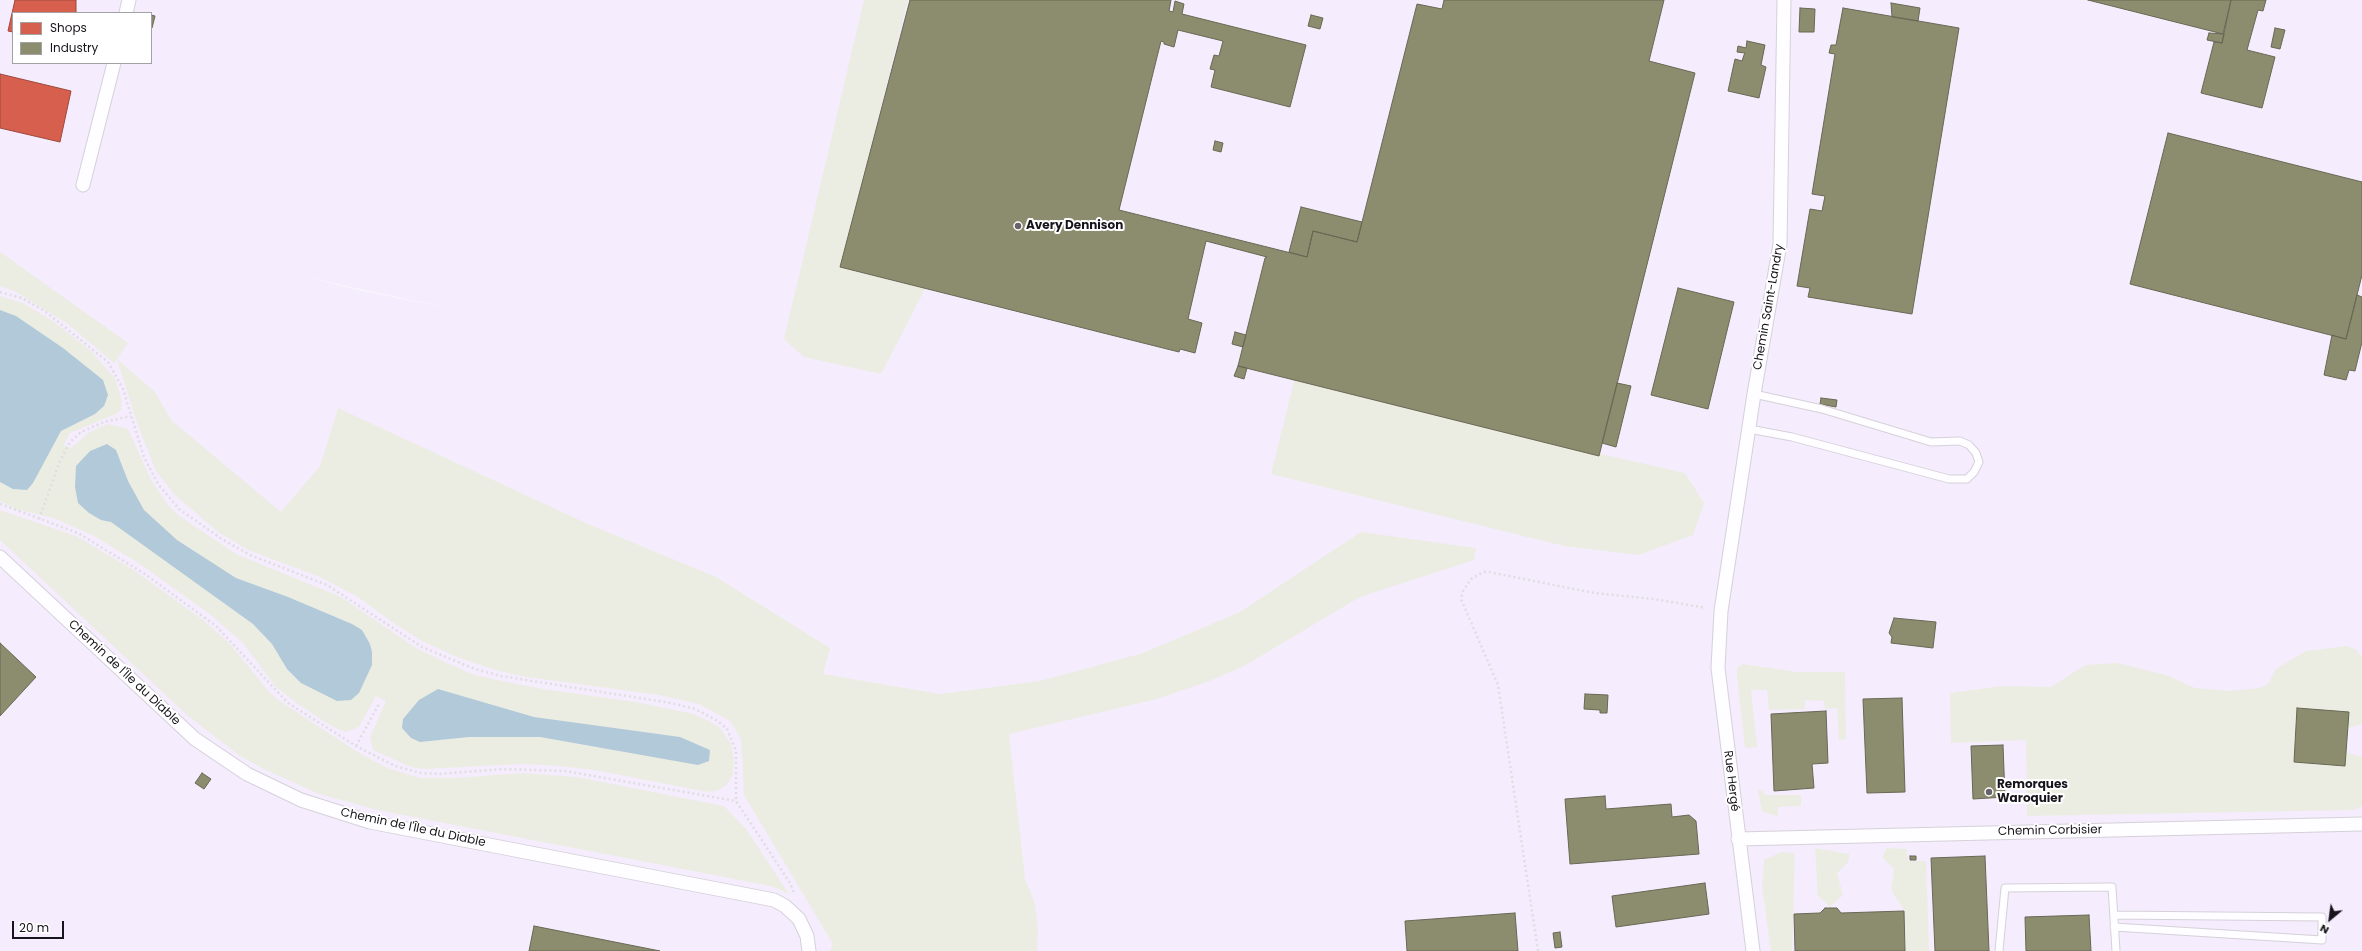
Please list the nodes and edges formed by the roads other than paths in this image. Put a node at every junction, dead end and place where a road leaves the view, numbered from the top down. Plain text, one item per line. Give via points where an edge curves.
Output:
1 (129, 0) edge
2 (1784, 0) edge
3 (126, 12) edge
4 (114, 64) edge
5 (83, 185) dead end
6 (1754, 394) junction
7 (1749, 429) junction
8 (0, 557) edge
9 (1721, 610) joint
10 (2362, 824) edge
11 (1738, 839) junction
12 (2114, 915) junction
13 (2114, 926) junction
14 (809, 951) edge
15 (1753, 951) edge
16 (1999, 951) edge
17 (2116, 951) edge

1 - 3 street
2 - 6 street, Chemin Saint-Landry via 1780,244
4 - 5 street
6 - 7 street, Chemin Saint-Landry
6 - 7 lane via 1822,409 1931,442 1960,441 1969,445 1979,462 1967,479 1949,479 1792,437
7 - 9 street, Chemin Saint-Landry
8 - 14 street, Chemin de l'Île du Diable via 195,739 248,774 301,800 370,822 774,900 799,919 807,936
9 - 11 street, Rue Hergé via 1718,668
10 - 11 street, Chemin Corbisier
11 - 15 street, Rue Hergé
12 - 13 lane
12 - 13 lane via 2322,917 2322,940
12 - 16 lane via 2112,887 2005,888
13 - 17 lane

